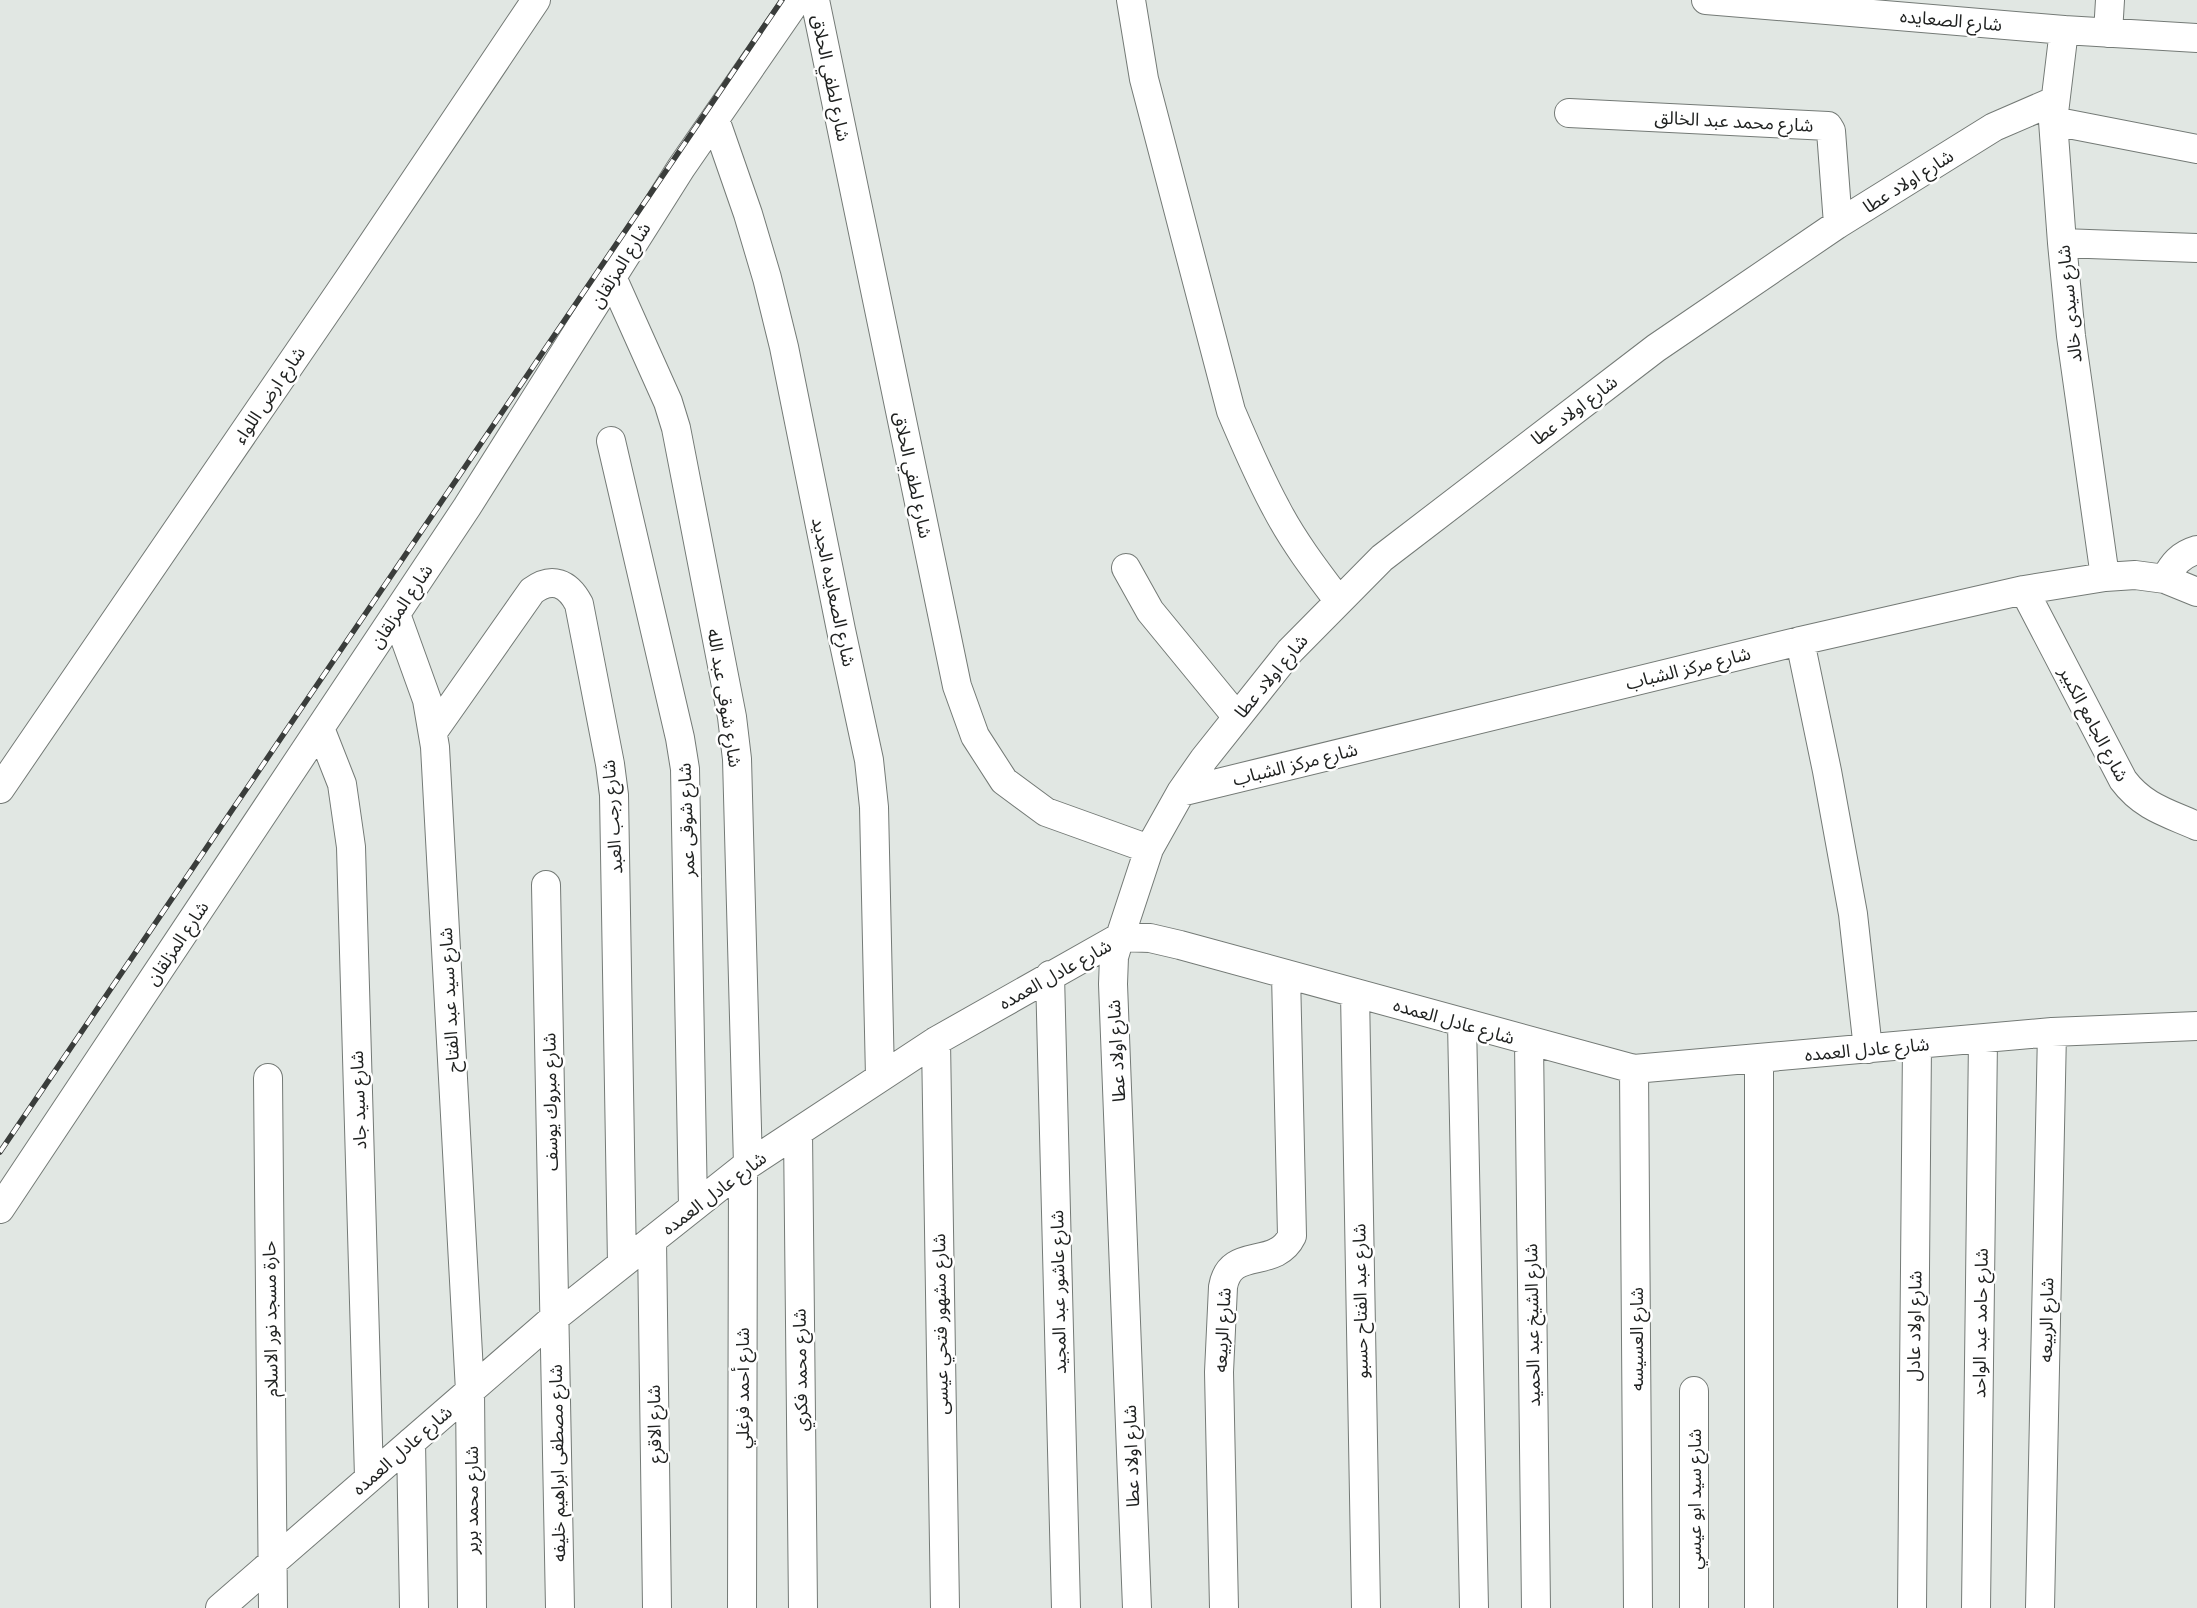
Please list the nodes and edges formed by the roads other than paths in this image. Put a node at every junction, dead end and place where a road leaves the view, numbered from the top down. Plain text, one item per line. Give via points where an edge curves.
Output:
1 (536, 0) edge
2 (797, 0) edge
3 (815, 0) edge
4 (1131, 0) edge
5 (1706, 0) edge
6 (2110, 0) edge
7 (2064, 30) junction
8 (2108, 33) junction
9 (2197, 38) edge
10 (2054, 111) junction
11 (1570, 113) dead end
12 (715, 119) junction
13 (2197, 149) edge
14 (1838, 224) junction
15 (2062, 243) junction
16 (2197, 248) edge
17 (612, 277) junction
18 (611, 441) dead end
19 (2197, 550) edge
20 (1126, 568) dead end
21 (2105, 577) junction
22 (2164, 579) junction
23 (2024, 590) junction
24 (2197, 592) edge
25 (1338, 600) junction
26 (396, 614) junction
27 (1800, 641) junction
28 (1237, 717) junction
29 (320, 728) junction
30 (432, 732) junction
31 (0, 789) edge
32 (1181, 792) junction
33 (2197, 826) edge
34 (1150, 849) junction
35 (546, 885) dead end
36 (1120, 938) junction
37 (1286, 974) junction
38 (1050, 975) junction
39 (1355, 993) junction
40 (1462, 1023) junction
41 (2197, 1026) edge
42 (2052, 1032) junction
43 (1983, 1038) junction
44 (936, 1041) junction
45 (1529, 1042) junction
46 (1917, 1044) junction
47 (1868, 1049) junction
48 (1759, 1058) junction
49 (1634, 1069) junction
50 (880, 1077) junction
51 (268, 1078) dead end
52 (798, 1132) junction
53 (746, 1167) junction
54 (694, 1207) junction
55 (0, 1209) edge
56 (652, 1240) junction
57 (622, 1264) junction
58 (554, 1318) junction
59 (470, 1391) junction
60 (1694, 1391) dead end
61 (411, 1442) junction
62 (370, 1478) junction
63 (273, 1560) junction
64 (220, 1608) edge
65 (273, 1608) edge
66 (414, 1608) edge
67 (472, 1608) edge
68 (560, 1608) edge
69 (657, 1608) edge
70 (742, 1608) edge
71 (803, 1608) edge
72 (945, 1608) edge
73 (1066, 1608) edge
74 (1137, 1608) edge
75 (1224, 1608) edge
76 (1366, 1608) edge
77 (1474, 1608) edge
78 (1536, 1608) edge
79 (1638, 1608) edge
80 (1694, 1608) edge
81 (1759, 1608) edge
82 (1912, 1608) edge
83 (1976, 1608) edge
84 (2040, 1608) edge

1 - 31 street, شارع ارض اللواء
2 - 12 street, شارع المزلقان
3 - 34 street, شارع لطفي الحلاق via 957,686 974,736 1004,781 1046,812
4 - 25 street via 1144,79 1232,411 1252,462 1277,510
5 - 7 street, شارع الصعايده
6 - 8 street
7 - 8 street, شارع الصعايده
7 - 10 street, شارع سيدى خالد
8 - 9 street, شارع الصعايده
10 - 13 street
10 - 14 street, شارع اولاد عطا via 1994,127
10 - 15 street, شارع سيدى خالد
11 - 14 street, شارع محمد عبد الخالق via 1828,126
12 - 17 street, شارع المزلقان
12 - 50 street, شارع الصعايده الجديد via 748,214 784,347 869,760 874,806
14 - 25 street, شارع اولاد عطا via 1656,348 1382,558
15 - 16 street
15 - 21 street, شارع سيدى خالد via 2071,336
17 - 26 street, شارع المزلقان
17 - 53 street, شارع شوقى عبد الله via 665,394 676,428 732,717 737,759
18 - 54 street, شارع شوقى عمر via 685,769
19 - 22 street via 2185,554 2172,565
20 - 28 street via 1150,611
21 - 22 street, شارع مركز الشباب via 2135,574
21 - 23 street, شارع مركز الشباب
22 - 24 street, شارع مركز الشباب
23 - 27 street, شارع مركز الشباب
23 - 33 street, شارع الجامع الكبير via 2131,791 2153,808
25 - 28 street, شارع اولاد عطا via 1290,651
26 - 29 street, شارع المزلقان
26 - 30 street, شارع سيد عبد الفتاح via 427,700
27 - 32 street, شارع مركز الشباب
27 - 47 street via 1853,914
28 - 32 street, شارع اولاد عطا
29 - 55 street, شارع المزلقان
29 - 62 street, شارع سيد جاد via 342,784 351,847
30 - 57 street, شارع رجب العبد via 532,591 552,582 572,591 579,604 614,795
30 - 59 street, شارع سيد عبد الفتاح via 436,747
32 - 34 street, شارع اولاد عطا
34 - 36 street, شارع اولاد عطا
35 - 58 street, شارع مبروك يوسف
36 - 37 street, شارع عادل العمده via 1150,938
36 - 38 street, شارع عادل العمده
36 - 74 street, شارع اولاد عطا via 1114,957 1113,984
37 - 39 street, شارع عادل العمده
37 - 75 street, شارع الربيعه via 1292,1236 1288,1244 1275,1254 1229,1269 1223,1287 1219,1372
38 - 44 street, شارع عادل العمده
38 - 73 street, شارع عاشور عبد المجيد
39 - 40 street, شارع عادل العمده
39 - 76 street, شارع عبد الفتاح حسبو
40 - 45 street, شارع عادل العمده
40 - 77 street
41 - 42 street, شارع عادل العمده
42 - 43 street, شارع عادل العمده
42 - 84 street, شارع الربيعه
43 - 46 street, شارع عادل العمده
43 - 83 street, شارع حامد عبد الواحد
44 - 50 street, شارع عادل العمده
44 - 72 street, شارع مشهور فتحي عيسى
45 - 49 street, شارع عادل العمده
45 - 78 street, شارع الشيخ عبد الحميد
46 - 47 street, شارع عادل العمده
46 - 82 street, شارع اولاد عادل
47 - 48 street, شارع عادل العمده
48 - 49 street, شارع عادل العمده
48 - 81 street
49 - 79 street, شارع العسيسه
50 - 52 street, شارع عادل العمده
51 - 63 street, حارة مسجد نور الاسلام
52 - 53 street, شارع عادل العمده
52 - 71 street, شارع محمد فكري
53 - 54 street, شارع عادل العمده
53 - 70 street, شارع أحمد فرغلي
54 - 56 street, شارع عادل العمده
56 - 57 street, شارع عادل العمده
56 - 69 street, شارع الاقرع
57 - 58 street, شارع عادل العمده
58 - 59 street, شارع عادل العمده
58 - 68 street, شارع مصطفى ابراهيم خليفه
59 - 61 street, شارع عادل العمده
59 - 67 street, شارع محمد بربر
60 - 80 street, شارع سيد ابو عيسي
61 - 62 street, شارع عادل العمده
61 - 66 street
62 - 63 street, شارع عادل العمده
63 - 64 street, شارع عادل العمده
63 - 65 street, حارة مسجد نور الاسلام

